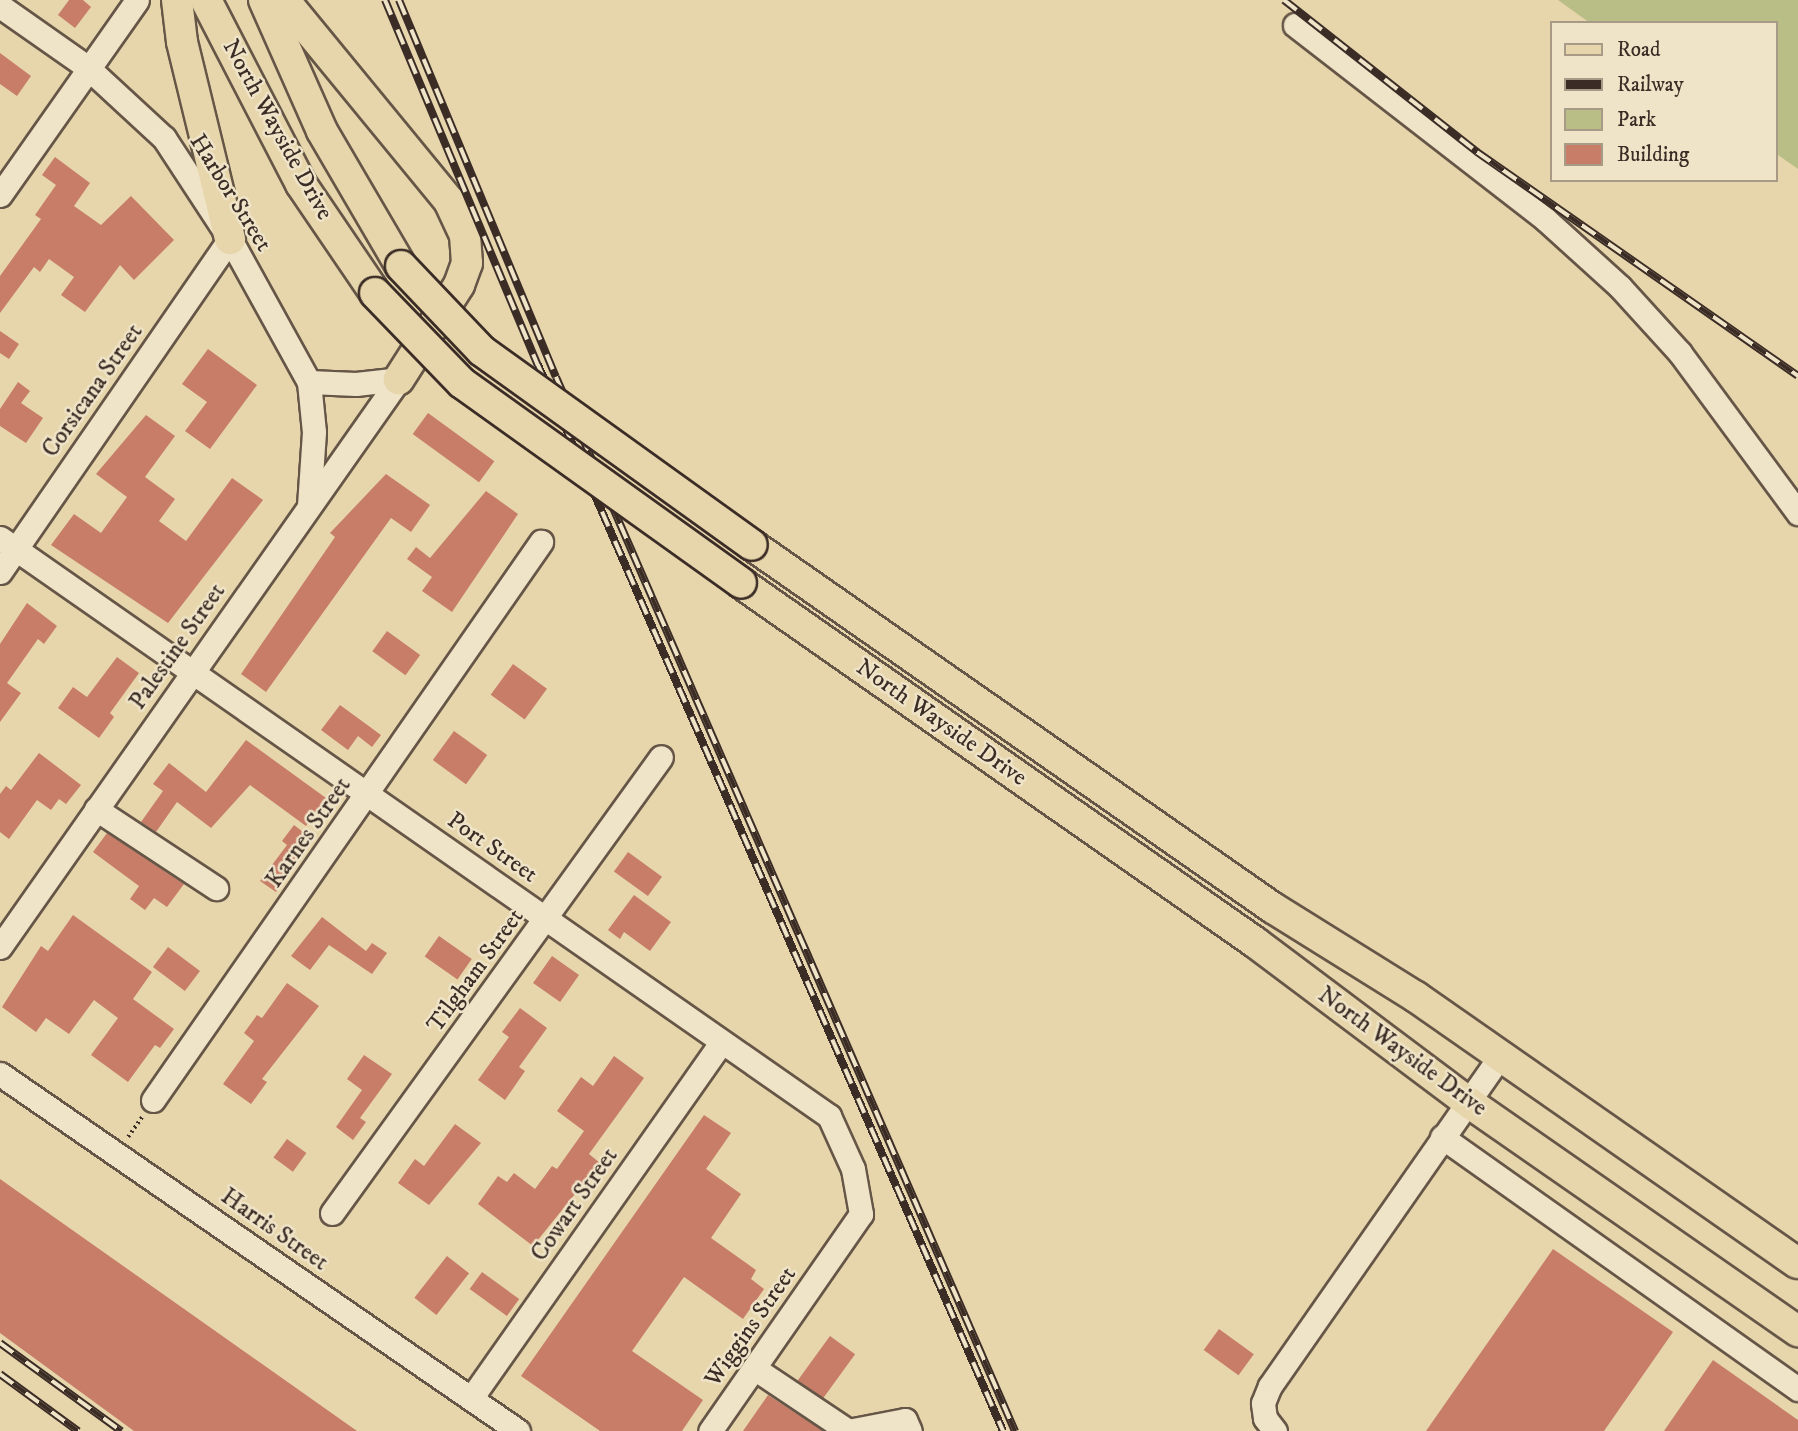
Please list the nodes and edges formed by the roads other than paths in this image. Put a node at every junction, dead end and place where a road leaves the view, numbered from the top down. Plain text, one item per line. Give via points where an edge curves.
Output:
1 (136, 0) edge
2 (177, 0) edge
3 (206, 0) edge
4 (264, 0) edge
5 (284, 0) edge
6 (0, 6) edge
7 (1295, 25) dead end
8 (87, 67) junction
9 (0, 195) edge
10 (230, 239) junction
11 (399, 379) junction
12 (309, 382) junction
13 (309, 506) junction
14 (1798, 513) edge
15 (541, 542) dead end
16 (8, 544) edge
17 (0, 572) edge
18 (193, 671) junction
19 (660, 757) dead end
20 (369, 794) junction
21 (96, 809) junction
22 (216, 888) dead end
23 (547, 918) junction
24 (0, 947) edge
25 (721, 1043) junction
26 (1501, 1055) junction
27 (0, 1074) edge
28 (153, 1100) road end
29 (1468, 1102) junction
30 (1442, 1137) junction
31 (332, 1213) dead end
32 (834, 1252) joint
33 (1798, 1263) edge
34 (1798, 1331) edge
35 (754, 1368) junction
36 (1798, 1389) edge
37 (472, 1397) junction
38 (518, 1431) edge
39 (710, 1431) edge
40 (909, 1431) edge
41 (1275, 1431) edge

1 - 8 street
2 - 10 main road via 182,43
3 - 29 main road, North Wayside Drive, bridge via 301,184 375,293 462,383 531,437 1256,943
4 - 26 main road, North Wayside Drive, bridge via 322,131 401,266 482,351 1273,908
5 - 11 main road via 449,201 465,235 467,263 458,285
6 - 8 street, Harbor Street
7 - 14 street via 1545,219 1620,288 1681,353
8 - 9 street
8 - 10 street, Harbor Street via 164,138
10 - 12 street, Harbor Street
10 - 16 street, Corsicana Street
11 - 12 street via 356,384
11 - 13 street, Palestine Street
12 - 13 street via 314,432
13 - 18 street, Palestine Street
15 - 20 street, Karnes Street
16 - 17 street, Corsicana Street
16 - 18 street, Port Street
18 - 20 street, Port Street
18 - 21 street, Palestine Street
19 - 23 street, Tilgham Street
20 - 23 street, Port Street
20 - 28 street, Karnes Street
21 - 22 street
21 - 24 street, Palestine Street
23 - 25 street, Port Street
23 - 31 street, Tilgham Street
25 - 32 street, Port Street via 829,1116 853,1169 861,1214
25 - 37 street, Cowart Street
26 - 29 street
26 - 33 main road, North Wayside Drive
27 - 37 street, Harris Street
29 - 30 street
29 - 34 main road, North Wayside Drive
30 - 36 street
30 - 41 street via 1270,1386 1263,1403 1265,1418
32 - 35 street, Wiggins Street
35 - 39 street, Wiggins Street
35 - 40 street via 848,1431 905,1420
37 - 38 street, Harris Street

